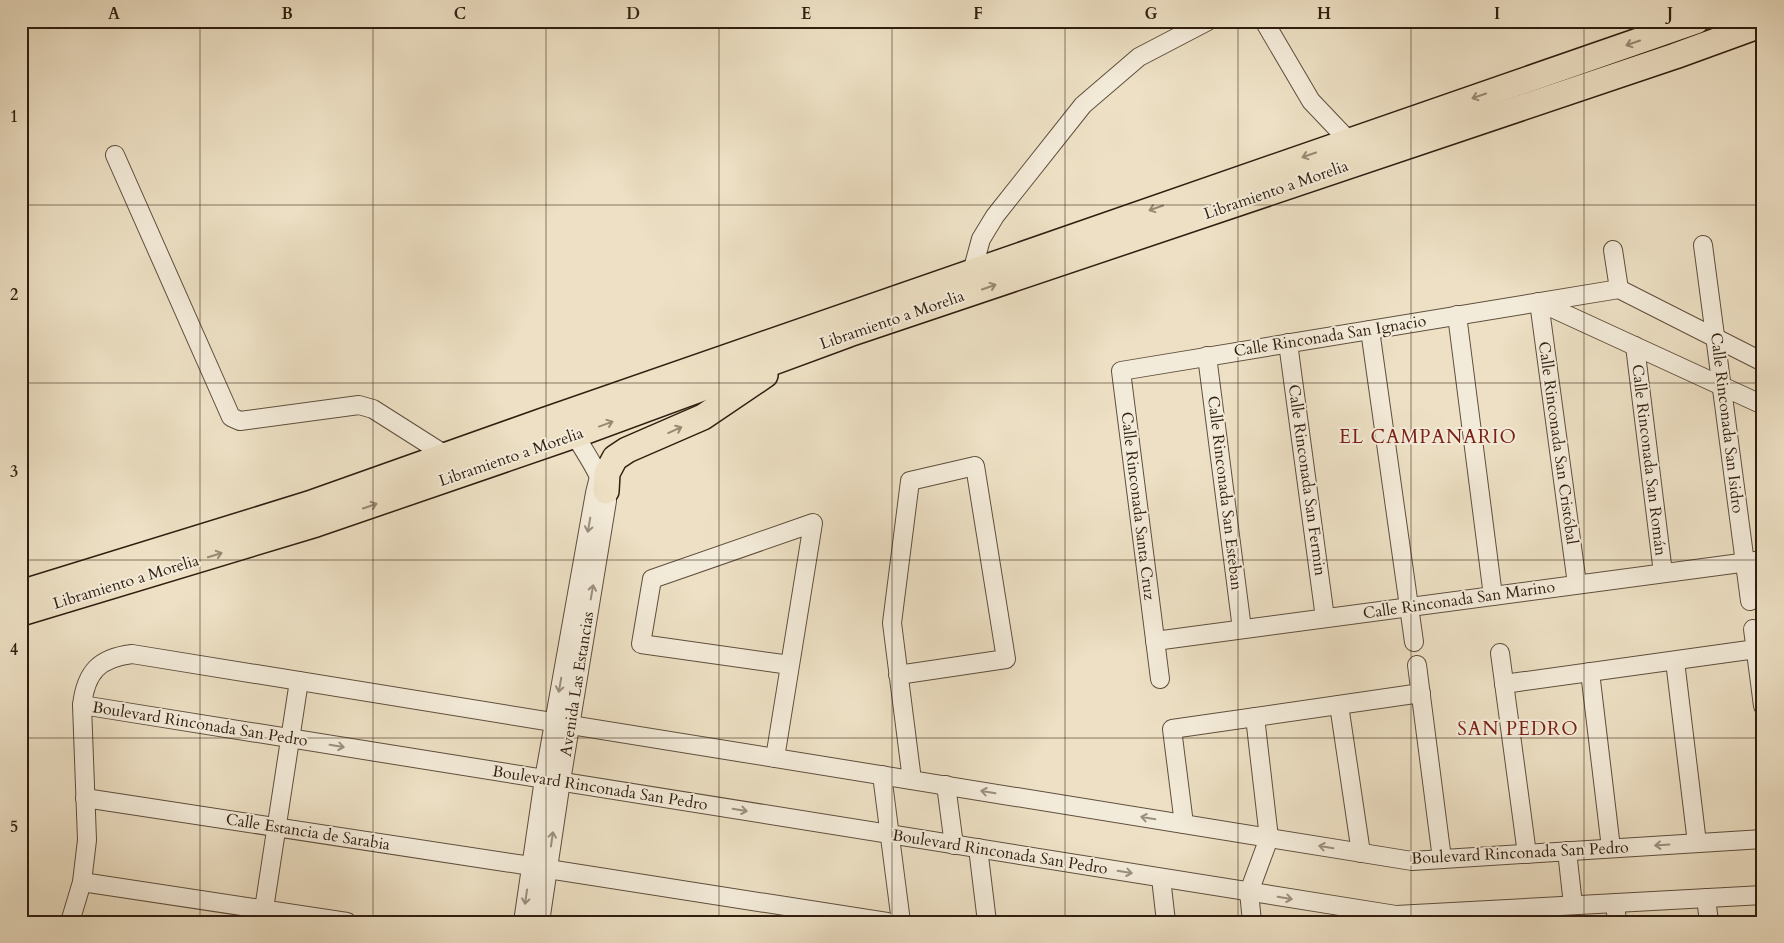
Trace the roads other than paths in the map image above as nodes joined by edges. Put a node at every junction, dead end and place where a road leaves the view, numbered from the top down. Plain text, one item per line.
1 (1208, 21) edge
2 (1264, 21) edge
3 (1696, 21) edge
4 (1763, 24) edge
5 (1350, 141) junction
6 (115, 155) dead end
7 (1704, 245) dead end
8 (1613, 250) dead end
9 (972, 272) junction
10 (1619, 289) junction
11 (1539, 302) junction
12 (1457, 316) junction
13 (1370, 330) junction
14 (1716, 338) junction
15 (1288, 343) junction
16 (1634, 346) junction
17 (797, 354) junction
18 (1207, 356) junction
19 (1763, 362) edge
20 (1121, 371) joint
21 (1722, 387) junction
22 (1763, 405) edge
23 (575, 435) junction
24 (447, 456) junction
25 (602, 484) junction
26 (1763, 560) edge
27 (1745, 562) junction
28 (1663, 573) junction
29 (1577, 584) junction
30 (38, 594) edge
31 (1493, 596) junction
32 (1750, 602) dead end
33 (1409, 607) junction
34 (21, 613) edge
35 (1325, 618) junction
36 (1242, 629) junction
37 (1753, 629) dead end
38 (1155, 641) junction
39 (1414, 642) dead end
40 (1756, 649) junction
41 (1500, 653) dead end
42 (1674, 661) junction
43 (790, 665) junction
44 (1417, 665) dead end
45 (1590, 672) junction
46 (898, 674) junction
47 (1160, 678) dead end
48 (299, 681) junction
49 (1504, 684) junction
50 (1421, 693) junction
51 (82, 704) junction
52 (1339, 705) junction
53 (1763, 706) edge
54 (1255, 717) junction
55 (562, 723) junction
56 (290, 738) junction
57 (775, 758) junction
58 (882, 775) junction
59 (552, 780) junction
60 (912, 780) junction
61 (946, 786) junction
62 (85, 798) junction
63 (1184, 824) junction
64 (277, 827) junction
65 (890, 834) junction
66 (1270, 838) junction
67 (1763, 839) edge
68 (1697, 843) junction
69 (954, 844) junction
70 (978, 848) junction
71 (1611, 848) junction
72 (1567, 851) junction
73 (1361, 852) junction
74 (1527, 854) junction
75 (1442, 859) junction
76 (539, 867) junction
77 (1161, 878) junction
78 (82, 882) junction
79 (1249, 892) junction
80 (1763, 895) edge
81 (1706, 898) junction
82 (1615, 903) junction
83 (1572, 906) junction
84 (1333, 913) edge
85 (1530, 915) edge
86 (263, 916) edge
87 (70, 922) edge
88 (347, 922) edge
89 (523, 922) edge
90 (540, 922) edge
91 (887, 922) edge
92 (901, 922) edge
93 (987, 922) edge
94 (1166, 922) edge
95 (1252, 922) edge
96 (1617, 922) edge
97 (1709, 922) edge

1 - 9 street
2 - 5 street
3 -> 5 highway, Libramiento a Morelia
17 -> 4 highway, Libramiento a Morelia
5 -> 9 highway, Libramiento a Morelia
6 - 24 street
7 - 14 street, Calle Rinconada San Isidro
8 - 10 street
9 - 24 highway, Libramiento a Morelia
10 - 11 street, Calle Rinconada San Ignacio
10 - 14 street
11 - 12 street, Calle Rinconada San Ignacio
11 - 16 street
11 - 29 street, Calle Rinconada San Cristóbal
12 - 13 street, Calle Rinconada San Ignacio
12 - 31 street
13 - 15 street, Calle Rinconada San Ignacio
13 - 33 street
14 - 19 street
14 - 21 street, Calle Rinconada San Isidro
15 - 18 street, Calle Rinconada San Ignacio
15 - 35 street, Calle Rinconada San Fermin
16 - 21 street
16 - 28 street, Calle Rinconada San Román
23 -> 17 highway, Libramiento a Morelia
25 -> 17 highway
18 - 20 street, Calle Rinconada San Ignacio
18 - 36 street, Calle Rinconada San Esteban
20 - 38 street, Calle Rinconada Santa Cruz
21 - 22 street
21 - 27 street, Calle Rinconada San Isidro
23 - 25 street
30 -> 23 highway, Libramiento a Morelia
24 - 30 highway, Libramiento a Morelia
25 - 55 street, Avenida Las Estancias
26 - 27 street, Calle Rinconada San Marino
27 - 28 street, Calle Rinconada San Marino
27 - 32 street, Calle Rinconada San Isidro
28 - 29 street, Calle Rinconada San Marino
29 - 31 street, Calle Rinconada San Marino
30 - 34 highway, Libramiento a Morelia
31 - 33 street, Calle Rinconada San Marino
33 - 35 street, Calle Rinconada San Marino
33 - 39 street
35 - 36 street, Calle Rinconada San Marino
36 - 38 street, Calle Rinconada San Marino
37 - 40 street
38 - 47 street, Calle Rinconada Santa Cruz
40 - 42 street
40 - 53 street
41 - 49 street
42 - 45 street
42 - 68 street
43 - 43 street
43 - 57 street
44 - 50 street
45 - 49 street
45 - 71 street
46 - 46 street
46 - 60 street
48 - 51 street, Boulevard Rinconada San Pedro
48 - 55 street, Boulevard Rinconada San Pedro
48 - 56 street
49 - 74 street
50 - 52 street
50 - 75 street
51 - 56 street, Boulevard Rinconada San Pedro
51 - 62 street
52 - 54 street
52 - 73 street
54 - 63 street
54 - 66 street
55 - 57 street, Boulevard Rinconada San Pedro
55 - 59 street, Avenida Las Estancias
56 -> 59 street, Boulevard Rinconada San Pedro
56 - 64 street
57 - 58 street, Boulevard Rinconada San Pedro
58 - 60 street, Boulevard Rinconada San Pedro
58 - 65 street
59 -> 65 street, Boulevard Rinconada San Pedro
59 - 76 street, Avenida Las Estancias
60 - 61 street, Boulevard Rinconada San Pedro
63 -> 61 street, Boulevard Rinconada San Pedro
61 - 69 street
62 - 64 street, Calle Estancia de Sarabia
62 - 78 street
63 - 66 street, Boulevard Rinconada San Pedro
64 - 76 street, Calle Estancia de Sarabia
64 - 86 street
65 - 69 street, Boulevard Rinconada San Pedro
65 - 92 street
73 -> 66 street, Boulevard Rinconada San Pedro
66 - 79 street
67 - 68 street, Boulevard Rinconada San Pedro
68 -> 71 street, Boulevard Rinconada San Pedro
69 - 70 street, Boulevard Rinconada San Pedro
70 -> 77 street, Boulevard Rinconada San Pedro
70 - 93 street
71 - 72 street, Boulevard Rinconada San Pedro
72 - 74 street, Boulevard Rinconada San Pedro
72 - 83 street
73 - 75 street, Boulevard Rinconada San Pedro
74 - 75 street, Boulevard Rinconada San Pedro
76 -> 89 street, Avenida Las Estancias
76 - 90 street, Avenida Las Estancias
76 - 91 street, Calle Estancia de Sarabia
77 - 79 street, Boulevard Rinconada San Pedro
77 - 94 street
78 - 86 street
78 - 87 street
79 -> 84 street, Boulevard Rinconada San Pedro
79 - 95 street
80 - 81 street, Boulevard Rinconada San Pedro
81 - 82 street, Boulevard Rinconada San Pedro
81 - 97 street
82 - 83 street, Boulevard Rinconada San Pedro
82 - 96 street
83 - 85 street, Boulevard Rinconada San Pedro
84 - 85 street, Boulevard Rinconada San Pedro
86 - 88 street

